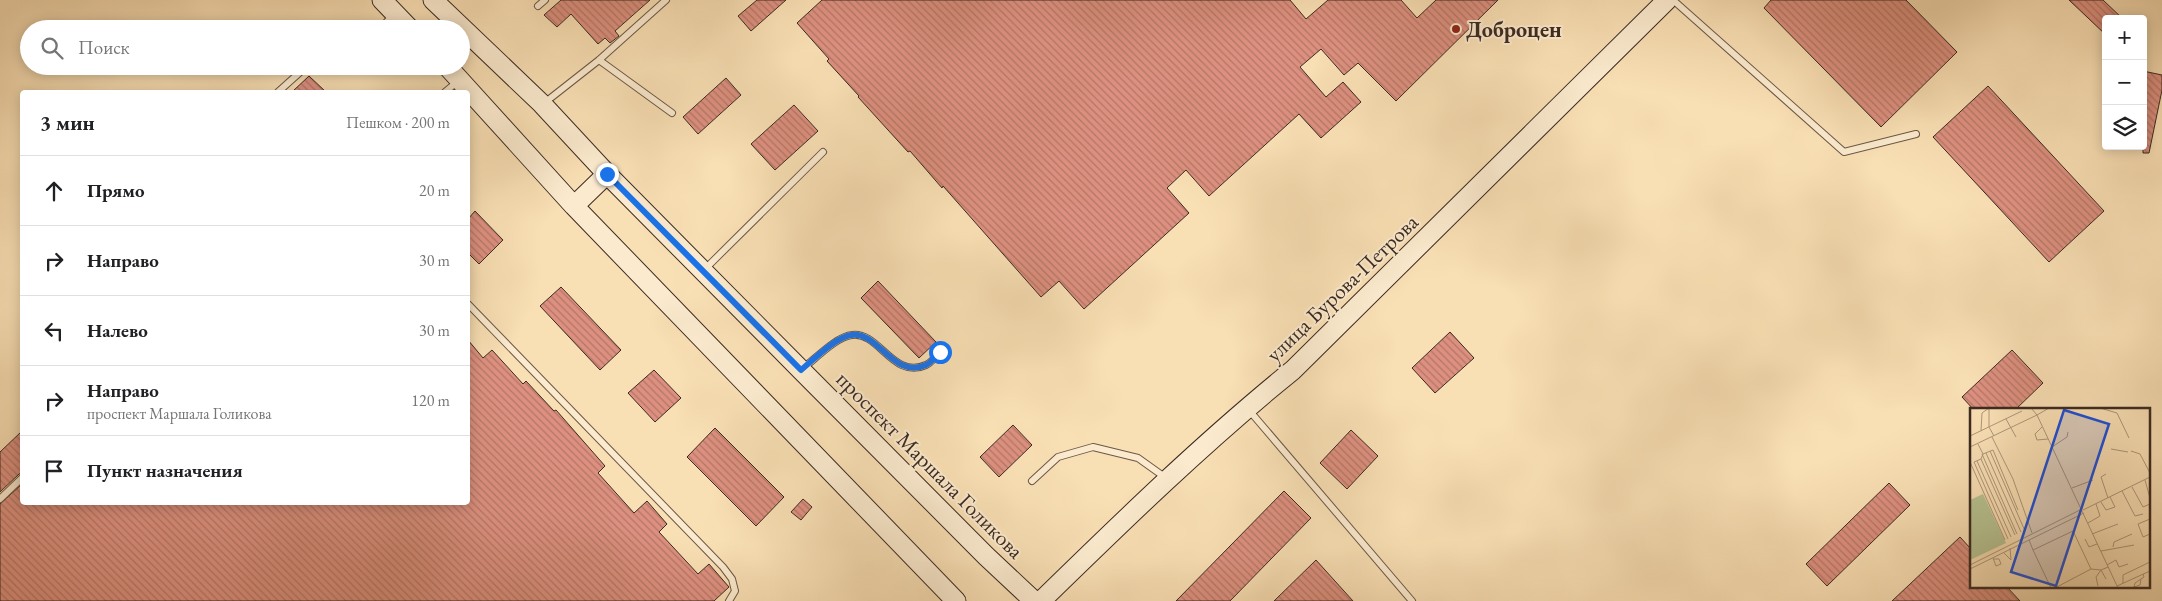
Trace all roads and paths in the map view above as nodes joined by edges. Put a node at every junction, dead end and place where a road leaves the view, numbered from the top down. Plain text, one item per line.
1 (382, 0) edge
2 (433, 0) edge
3 (545, 0) edge
4 (666, 0) edge
5 (1667, 0) edge
6 (1673, 0) edge
7 (538, 6) dead end
8 (395, 14) junction
9 (389, 20) edge
10 (401, 20) edge
11 (454, 20) edge
12 (470, 35) edge
13 (599, 60) junction
14 (297, 75) edge
15 (453, 75) edge
16 (456, 75) edge
17 (280, 90) edge
18 (446, 90) edge
19 (469, 90) edge
20 (470, 91) edge
21 (542, 104) junction
22 (672, 113) dead end
23 (1916, 134) dead end
24 (823, 152) dead end
25 (607, 174) junction
26 (574, 206) junction
27 (703, 271) junction
28 (470, 306) edge
29 (940, 352) dead end
30 (801, 370) junction
31 (1247, 408) junction
32 (1167, 479) junction
33 (20, 480) edge
34 (1032, 481) dead end
35 (0, 499) edge
36 (728, 601) edge
37 (956, 601) edge
38 (1034, 601) edge
39 (1041, 601) edge
40 (1412, 601) edge

1 - 8 main road
2 - 11 main road, проспект Маршала Голикова
3 - 7 lane
4 - 13 lane
5 - 31 main road, улица Бурова-Петрова
6 - 23 lane
8 - 9 lane
8 - 10 main road
12 - 21 main road, проспект Маршала Голикова
13 - 21 lane
13 - 22 lane
14 - 17 lane
15 - 18 lane
16 - 19 main road
20 - 26 main road
21 - 25 main road, проспект Маршала Голикова
24 - 27 lane
25 - 26 main road
25 - 27 main road, проспект Маршала Голикова
26 - 37 main road
27 - 30 main road, проспект Маршала Голикова
28 - 36 lane
29 - 30 lane
30 - 38 main road, проспект Маршала Голикова
31 - 32 main road, улица Бурова-Петрова
31 - 40 lane
32 - 34 lane
32 - 39 main road, улица Бурова-Петрова
33 - 35 lane

